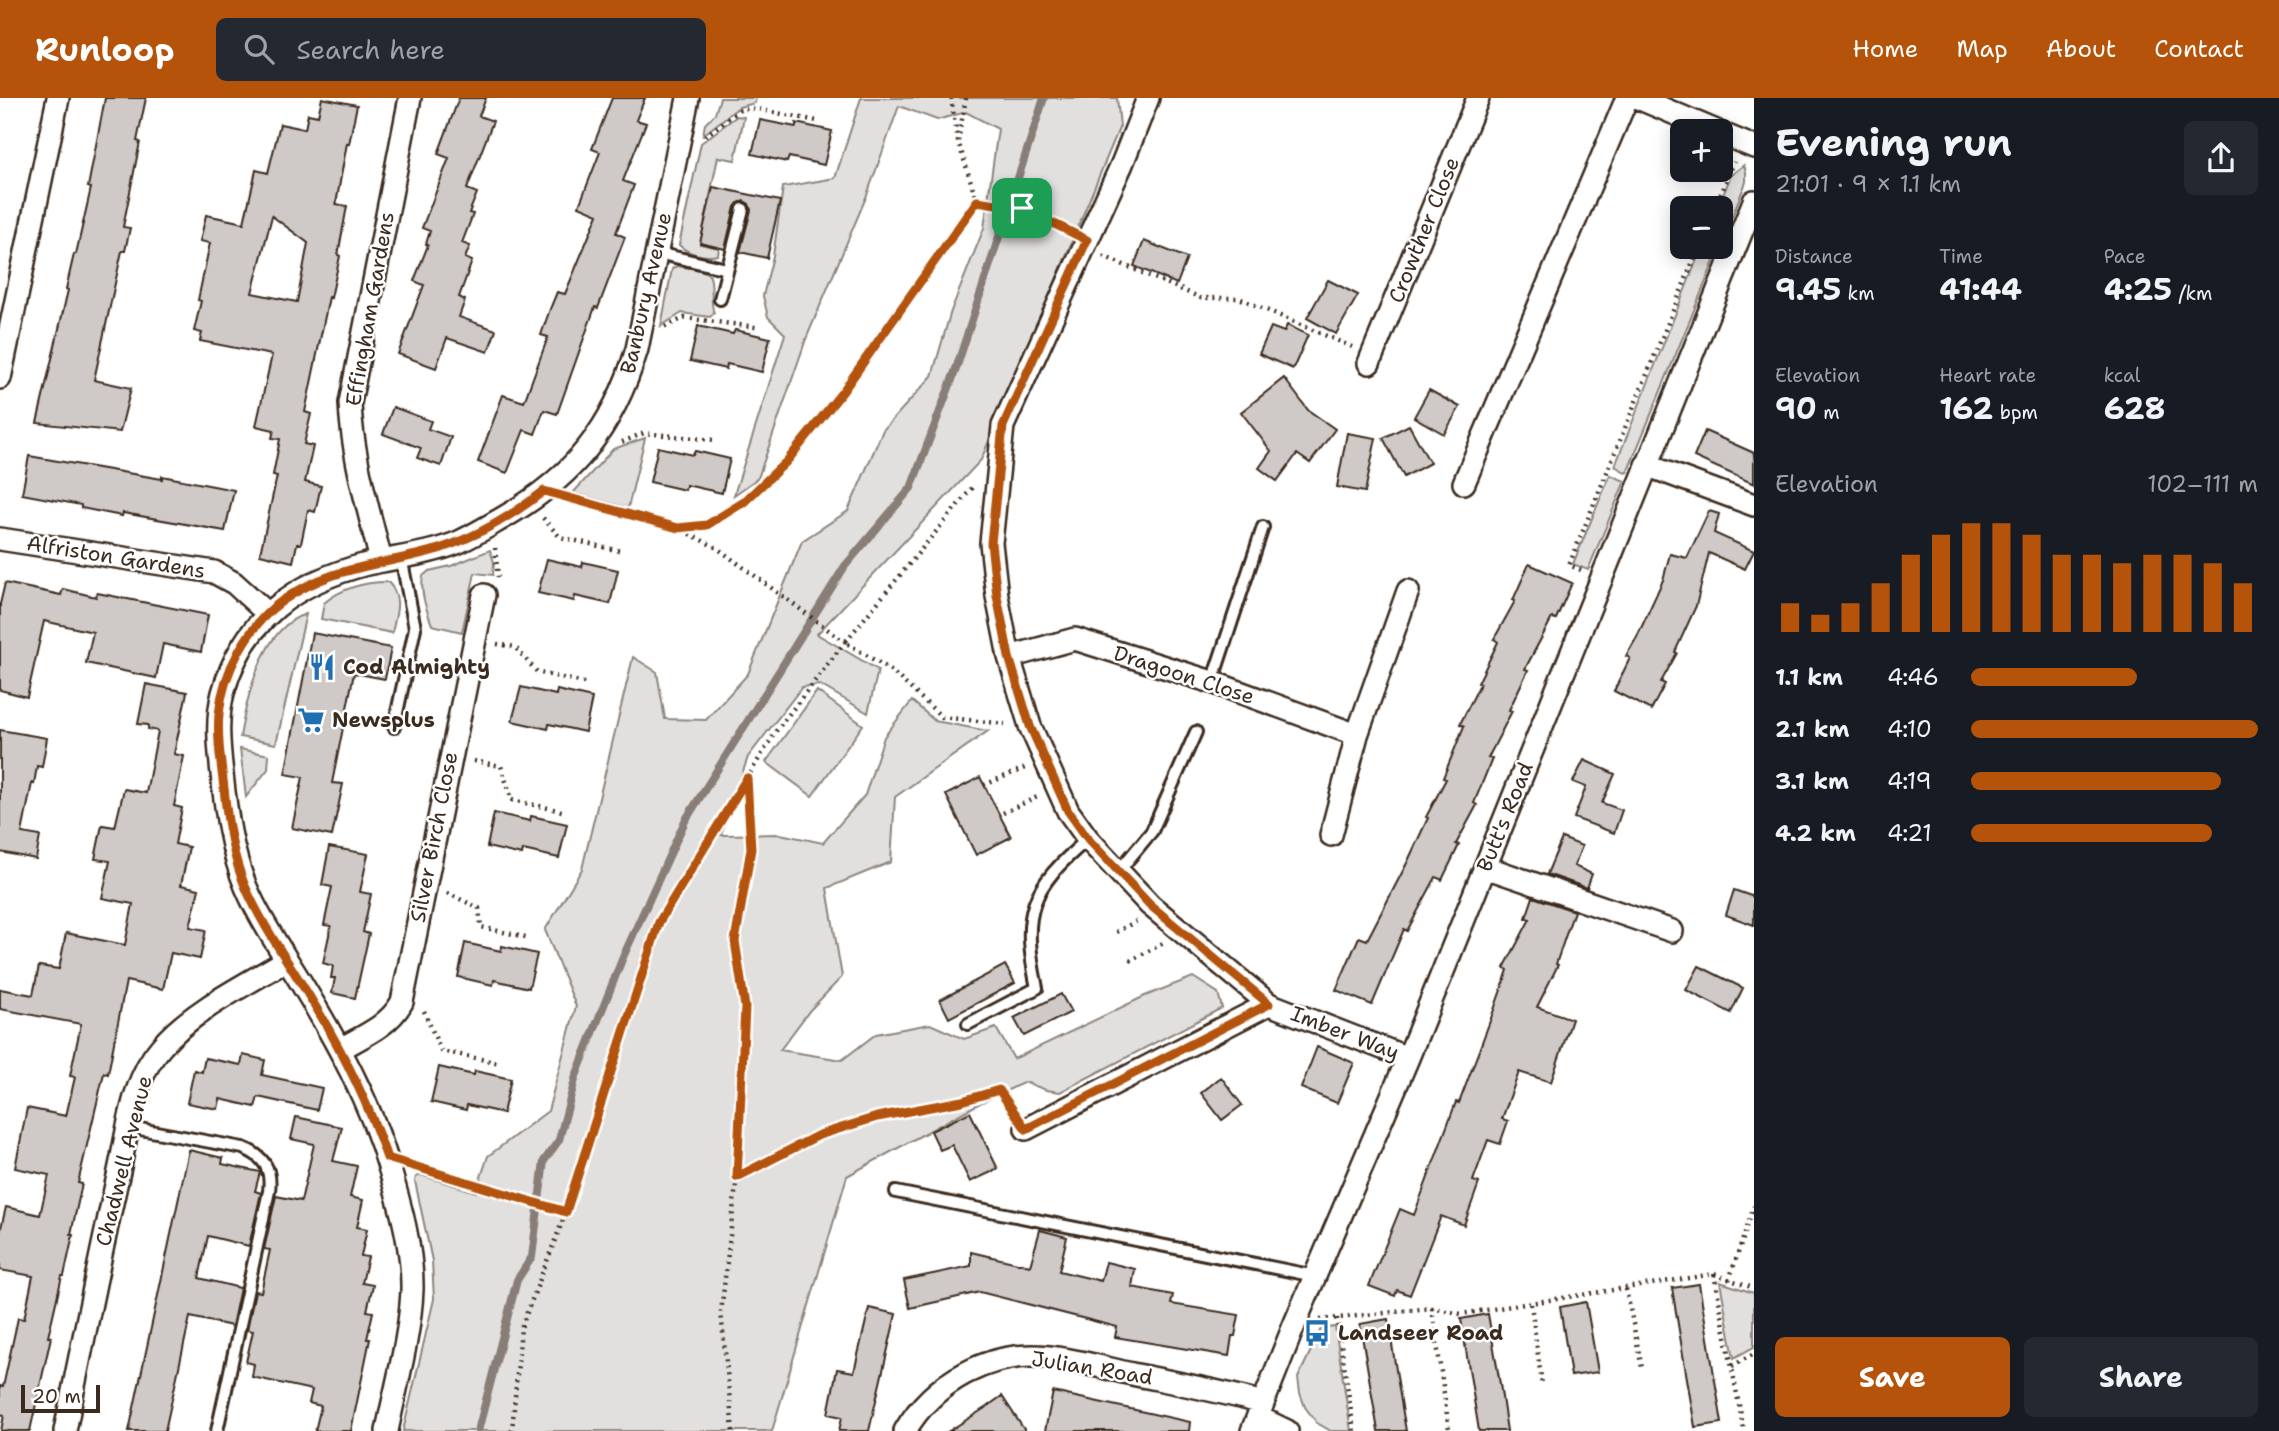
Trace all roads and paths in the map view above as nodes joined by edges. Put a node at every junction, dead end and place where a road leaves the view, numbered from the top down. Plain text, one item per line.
1 (58, 98) edge
2 (410, 98) edge
3 (688, 98) edge
4 (951, 98) edge
5 (966, 98) edge
6 (1148, 98) edge
7 (1478, 98) edge
8 (1627, 98) edge
9 (1638, 98) edge
10 (1687, 119) edge
11 (817, 121) dead end
12 (681, 134) junction
13 (958, 141) junction
14 (1748, 145) edge
15 (1721, 196) edge
16 (977, 201) junction
17 (1754, 201) edge
18 (743, 209) dead end
19 (1085, 244) junction
20 (657, 253) junction
21 (1694, 259) edge
22 (727, 269) junction
23 (719, 299) dead end
24 (642, 326) junction
25 (756, 327) dead end
26 (1371, 359) joint
27 (0, 378) edge
28 (599, 434) junction
29 (714, 440) dead end
30 (1646, 465) junction
31 (1464, 483) dead end
32 (974, 485) dead end
33 (536, 497) junction
34 (1754, 505) edge
35 (1263, 527) dead end
36 (678, 528) junction
37 (484, 529) junction
38 (0, 539) edge
39 (620, 551) dead end
40 (391, 559) junction
41 (1569, 565) dead end
42 (1408, 591) dead end
43 (484, 595) joint
44 (267, 613) junction
45 (475, 639) junction
46 (845, 642) junction
47 (1009, 657) junction
48 (1212, 682) junction
49 (588, 684) dead end
50 (1030, 726) junction
51 (394, 727) dead end
52 (1196, 732) dead end
53 (1357, 734) junction
54 (451, 757) junction
55 (1045, 760) junction
56 (747, 778) junction
57 (984, 785) dead end
58 (1057, 787) junction
59 (566, 812) dead end
60 (1003, 813) dead end
61 (1331, 835) dead end
62 (1088, 839) junction
63 (1485, 867) junction
64 (1118, 872) junction
65 (425, 884) junction
66 (1672, 931) dead end
67 (1184, 933) junction
68 (530, 938) dead end
69 (287, 960) junction
70 (1130, 961) dead end
71 (403, 995) junction
72 (1269, 1004) junction
73 (968, 1024) dead end
74 (340, 1049) junction
75 (1408, 1058) junction
76 (500, 1062) dead end
77 (129, 1127) junction
78 (1026, 1129) joint
79 (387, 1158) junction
80 (737, 1177) junction
81 (896, 1192) dead end
82 (1754, 1206) edge
83 (566, 1212) junction
84 (1714, 1275) junction
85 (1315, 1276) junction
86 (1729, 1280) junction
87 (1754, 1288) edge
88 (1626, 1289) junction
89 (1531, 1304) junction
90 (1432, 1308) junction
91 (1336, 1318) junction
92 (1295, 1323) junction
93 (1754, 1354) edge
94 (1732, 1366) junction
95 (1642, 1368) dead end
96 (1542, 1385) dead end
97 (1258, 1417) edge
98 (1449, 1429) dead end
99 (65, 1431) edge
100 (217, 1431) edge
101 (387, 1431) edge
102 (512, 1431) edge
103 (733, 1431) edge
104 (905, 1431) edge
105 (1287, 1431) edge
106 (1354, 1431) edge
107 (1744, 1431) edge

1 - 27 street
2 - 40 street, Effingham Gardens
3 - 12 street, Banbury Avenue
4 - 13 path
5 - 13 path
6 - 19 street, Imber Way
7 - 26 street, Crowther Close
8 - 31 street
9 - 10 street
11 - 12 path
12 - 20 street, Banbury Avenue
13 - 16 path
14 - 15 path
16 - 19 path
16 - 36 path
17 - 30 street, Butt's Road
18 - 22 lane
19 - 26 path
19 - 47 street, Imber Way
20 - 22 lane
20 - 24 street, Banbury Avenue
21 - 41 path
22 - 23 lane
24 - 25 path
24 - 28 street, Banbury Avenue
28 - 29 path
28 - 33 street, Banbury Avenue
30 - 34 street
30 - 63 street, Butt's Road
32 - 46 path
33 - 36 path
33 - 37 street, Banbury Avenue
33 - 39 path
35 - 48 lane
36 - 46 path
37 - 40 street, Banbury Avenue
37 - 43 path
38 - 44 street, Alfriston Gardens
40 - 44 street, Banbury Avenue
40 - 51 lane
42 - 53 street
43 - 45 street, Silver Birch Close
44 - 69 street
45 - 49 path
45 - 54 street, Silver Birch Close
46 - 50 path
46 - 56 path
47 - 48 street, Dragoon Close
47 - 50 street, Imber Way
48 - 53 street, Dragoon Close
50 - 55 street, Imber Way
52 - 64 lane
53 - 61 street
54 - 59 path
54 - 65 street, Silver Birch Close
55 - 57 path
55 - 58 street, Imber Way
56 - 80 path
56 - 83 path
58 - 60 path
58 - 62 street, Imber Way
62 - 64 street, Imber Way
62 - 73 lane
63 - 66 street
63 - 75 street, Butt's Road
64 - 67 street, Imber Way
65 - 68 path
65 - 71 street, Silver Birch Close
67 - 70 path
67 - 72 street, Imber Way
69 - 74 street
69 - 77 street, Chadwell Avenue
71 - 74 street, Silver Birch Close
71 - 76 path
72 - 75 street, Imber Way
72 - 78 street
74 - 79 street
75 - 85 street, Butt's Road
77 - 99 street, Chadwell Avenue
77 - 100 lane
78 - 80 path
79 - 83 path
79 - 101 street
80 - 103 path
81 - 85 lane
82 - 86 path
83 - 102 path
84 - 86 path
84 - 88 path
84 - 94 path
85 - 92 street, Butt's Road
86 - 87 path
88 - 89 path
88 - 95 path
89 - 90 path
89 - 96 path
90 - 91 path
90 - 98 path
91 - 92 path
91 - 106 path
92 - 97 street, Butt's Road
93 - 94 path
94 - 107 path
97 - 104 street, Julian Road
97 - 105 street

